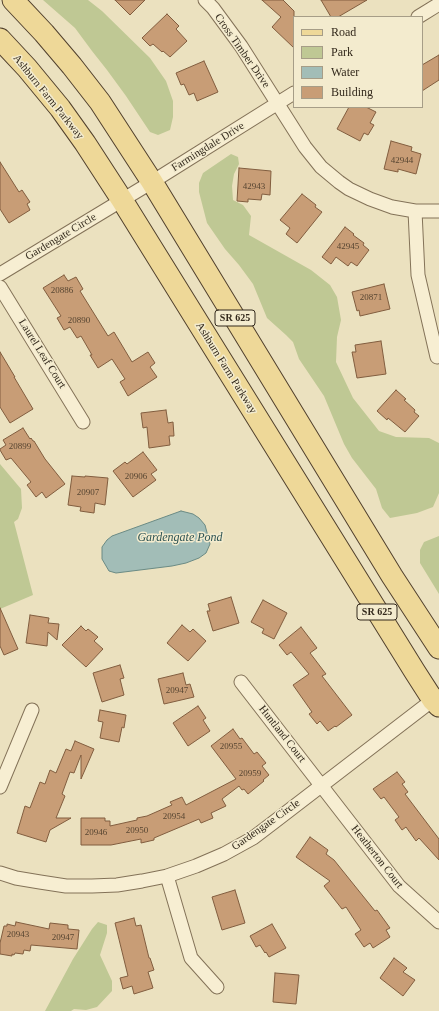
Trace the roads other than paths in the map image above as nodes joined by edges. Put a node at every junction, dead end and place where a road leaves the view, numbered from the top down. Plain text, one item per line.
1 (13, 0) edge
2 (205, 0) edge
3 (439, 4) edge
4 (420, 16) edge
5 (0, 39) edge
6 (293, 94) edge
7 (278, 103) junction
8 (152, 182) junction
9 (122, 200) junction
10 (415, 211) junction
11 (439, 211) edge
12 (0, 274) edge
13 (0, 287) edge
14 (438, 357) dead end
15 (83, 422) dead end
16 (439, 648) edge
17 (241, 682) dead end
18 (437, 700) edge
19 (32, 710) dead end
20 (0, 786) edge
21 (322, 786) junction
22 (0, 873) edge
23 (167, 876) junction
24 (439, 922) edge
25 (217, 987) dead end

1 - 8 main road, SR 625
2 - 7 street, Cross Timber Drive
3 - 4 street
5 - 9 main road, Ashburn Farm Parkway / SR 625
6 - 7 street, Farmingdale Drive
7 - 8 street, Farmingdale Drive
7 - 10 street, Cross Timber Drive
8 - 9 street, Farmingdale Drive
8 - 16 main road, SR 625
9 - 12 street, Gardengate Circle
9 - 18 main road, Ashburn Farm Parkway / SR 625
10 - 11 street, Cross Timber Drive
10 - 14 street
13 - 15 street, Laurel Leaf Court
17 - 21 street, Huntland Court
18 - 21 street, Gardengate Circle
19 - 20 street
21 - 23 street, Gardengate Circle
21 - 24 street, Heatherton Court
22 - 23 street, Gardengate Circle
23 - 25 street

